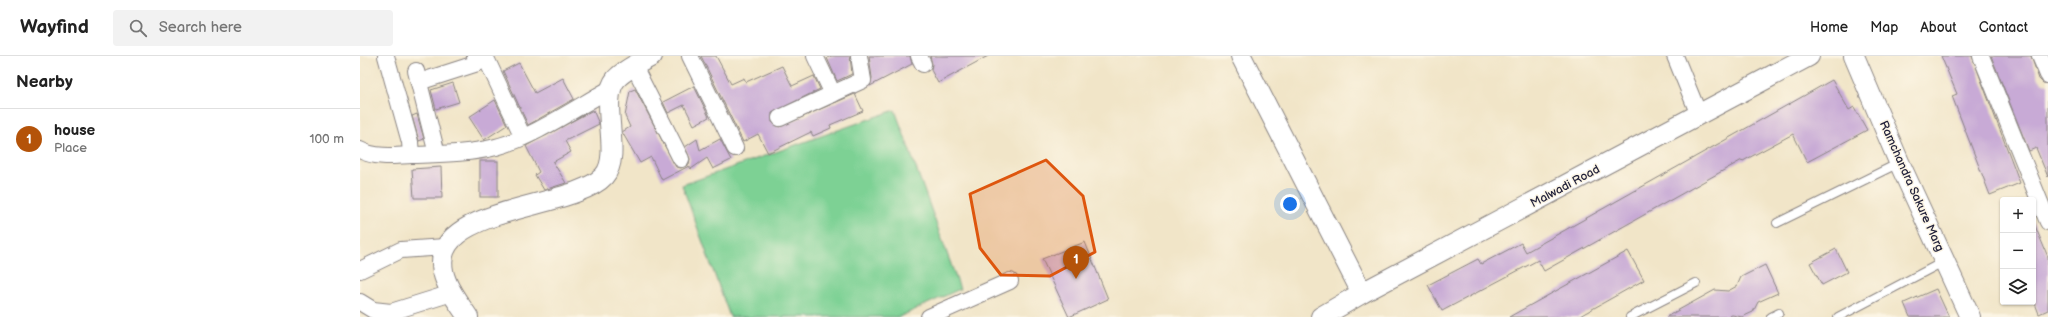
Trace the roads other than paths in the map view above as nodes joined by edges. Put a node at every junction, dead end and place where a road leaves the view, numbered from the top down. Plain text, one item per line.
1 (386, 56) edge
2 (475, 56) edge
3 (486, 56) edge
4 (652, 56) edge
5 (690, 56) edge
6 (815, 56) edge
7 (858, 56) edge
8 (1241, 56) edge
9 (1674, 56) edge
10 (1809, 56) edge
11 (1854, 56) edge
12 (1981, 56) edge
13 (2040, 56) edge
14 (631, 61) edge
15 (2048, 75) edge
16 (610, 89) junction
17 (833, 94) junction
18 (1699, 115) junction
19 (780, 118) dead end
20 (523, 137) junction
21 (735, 148) dead end
22 (360, 150) edge
23 (437, 154) junction
24 (411, 155) junction
25 (681, 159) dead end
26 (1899, 162) junction
27 (2048, 222) edge
28 (1777, 223) dead end
29 (445, 247) junction
30 (1945, 260) junction
31 (360, 270) edge
32 (1010, 281) dead end
33 (1696, 283) dead end
34 (452, 293) junction
35 (1362, 293) junction
36 (360, 302) edge
37 (1344, 312) edge
38 (1779, 313) dead end
39 (468, 317) edge
40 (929, 317) edge
41 (1321, 317) edge
42 (1630, 317) edge
43 (1771, 317) edge
44 (1838, 317) edge
45 (1970, 317) edge

1 - 24 street
2 - 23 street
3 - 20 street
4 - 14 street
5 - 21 street
6 - 17 street
7 - 17 street
8 - 35 street
9 - 18 street
10 - 18 street, Malwadi Road
11 - 26 street, Ramchandra Sakure Marg
12 - 27 street
13 - 15 street
14 - 16 street
14 - 25 street
16 - 20 street
16 - 29 street
17 - 19 street
18 - 35 street, Malwadi Road
20 - 23 street
22 - 24 street
23 - 24 street
26 - 28 lane
26 - 30 street, Ramchandra Sakure Marg
29 - 31 street
29 - 34 street
30 - 44 lane
30 - 45 street, Ramchandra Sakure Marg
32 - 40 street
33 - 42 lane
34 - 36 street
34 - 39 street
35 - 37 street, Malwadi Road
37 - 41 street, Malwadi Road
38 - 43 lane

